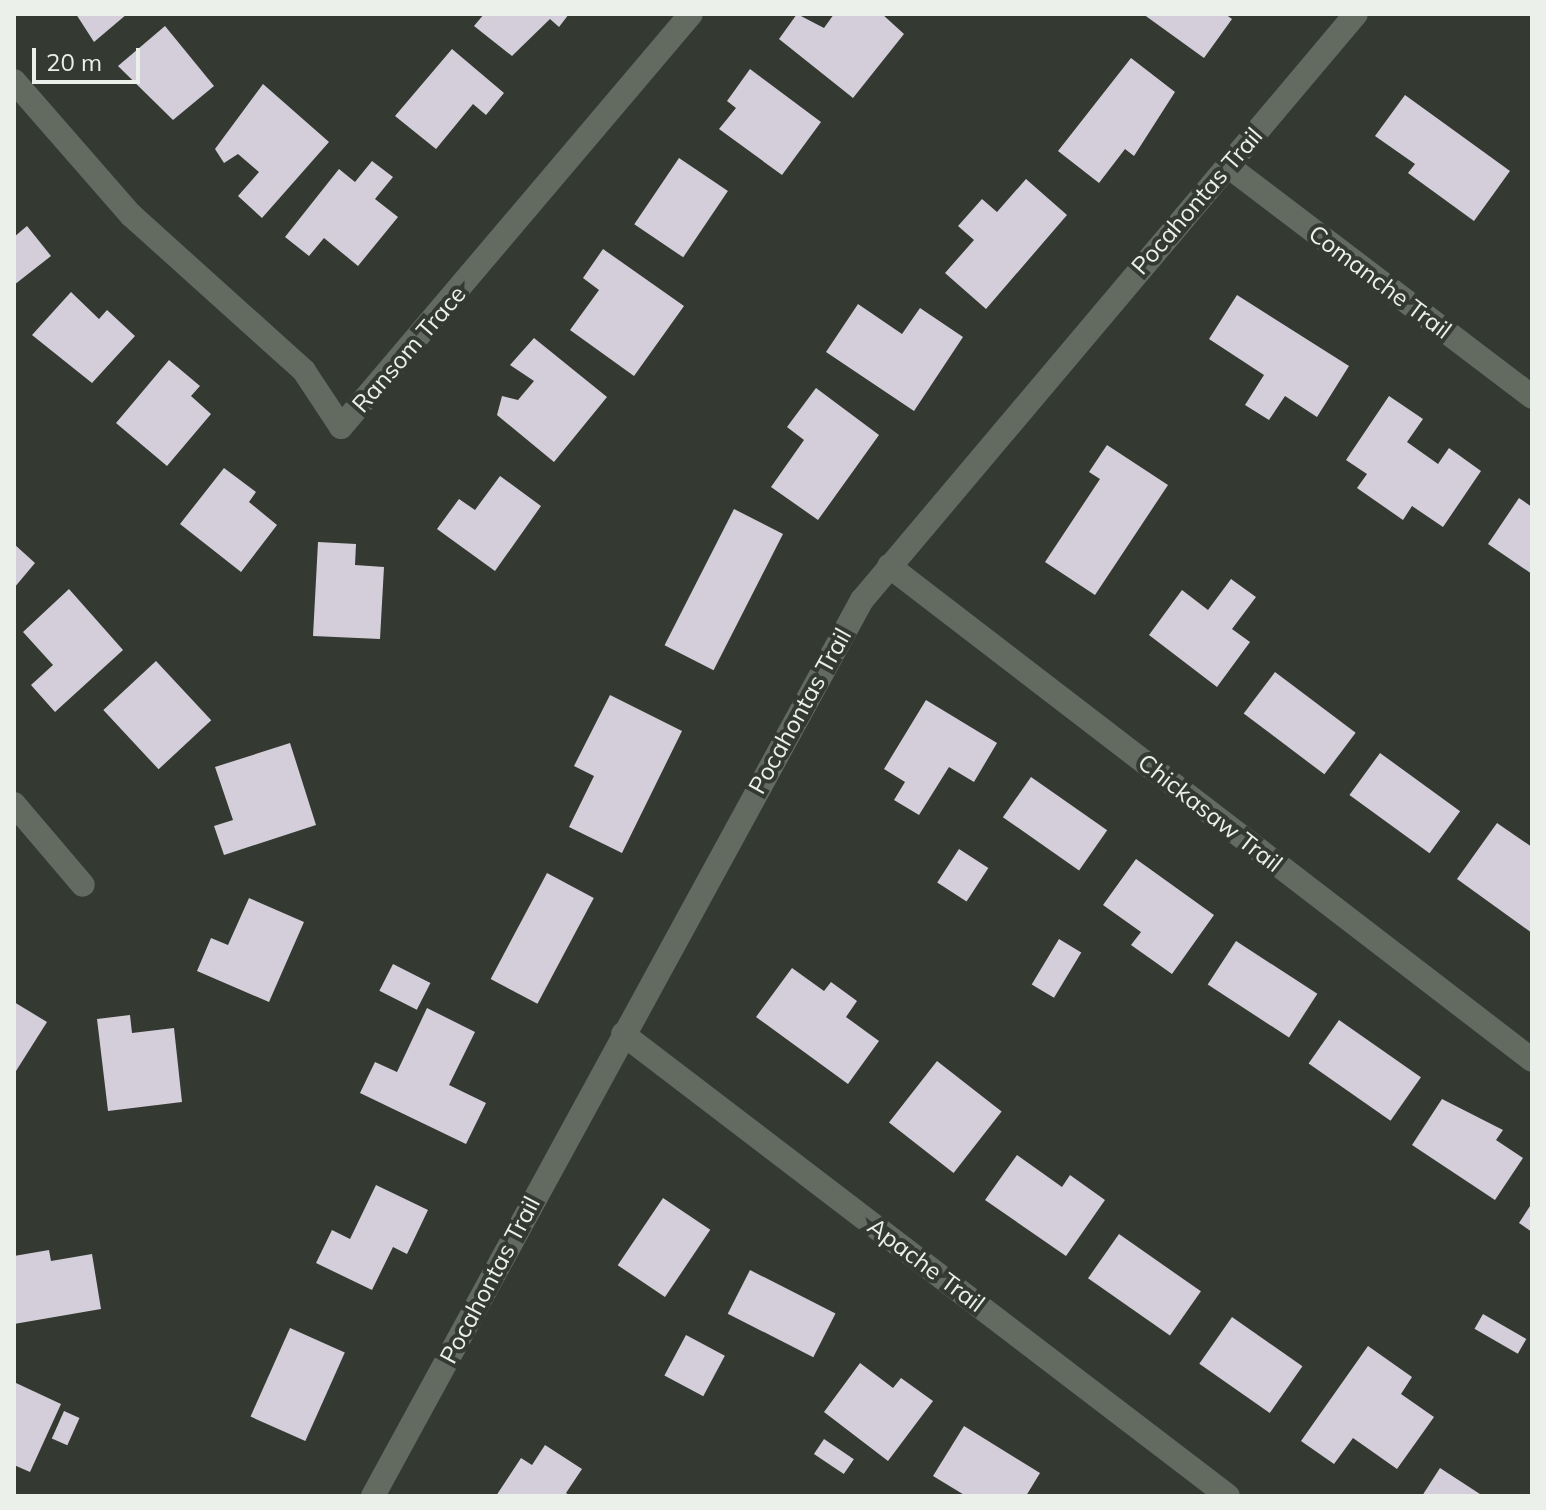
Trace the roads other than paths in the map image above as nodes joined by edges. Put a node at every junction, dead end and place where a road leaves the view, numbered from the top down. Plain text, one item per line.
1 (691, 14) edge
2 (1356, 14) edge
3 (14, 81) edge
4 (1228, 166) junction
5 (1532, 397) edge
6 (889, 566) junction
7 (14, 804) edge
8 (83, 885) dead end
9 (623, 1034) junction
10 (1532, 1060) edge
11 (373, 1496) edge
12 (1228, 1496) edge

1 - 3 street, Ransom Trace
2 - 4 street, Pocahontas Trail
4 - 5 street, Comanche Trail
4 - 6 street, Pocahontas Trail
6 - 9 street, Pocahontas Trail
6 - 10 street, Chickasaw Trail
7 - 8 street
9 - 11 street, Pocahontas Trail
9 - 12 street, Apache Trail

